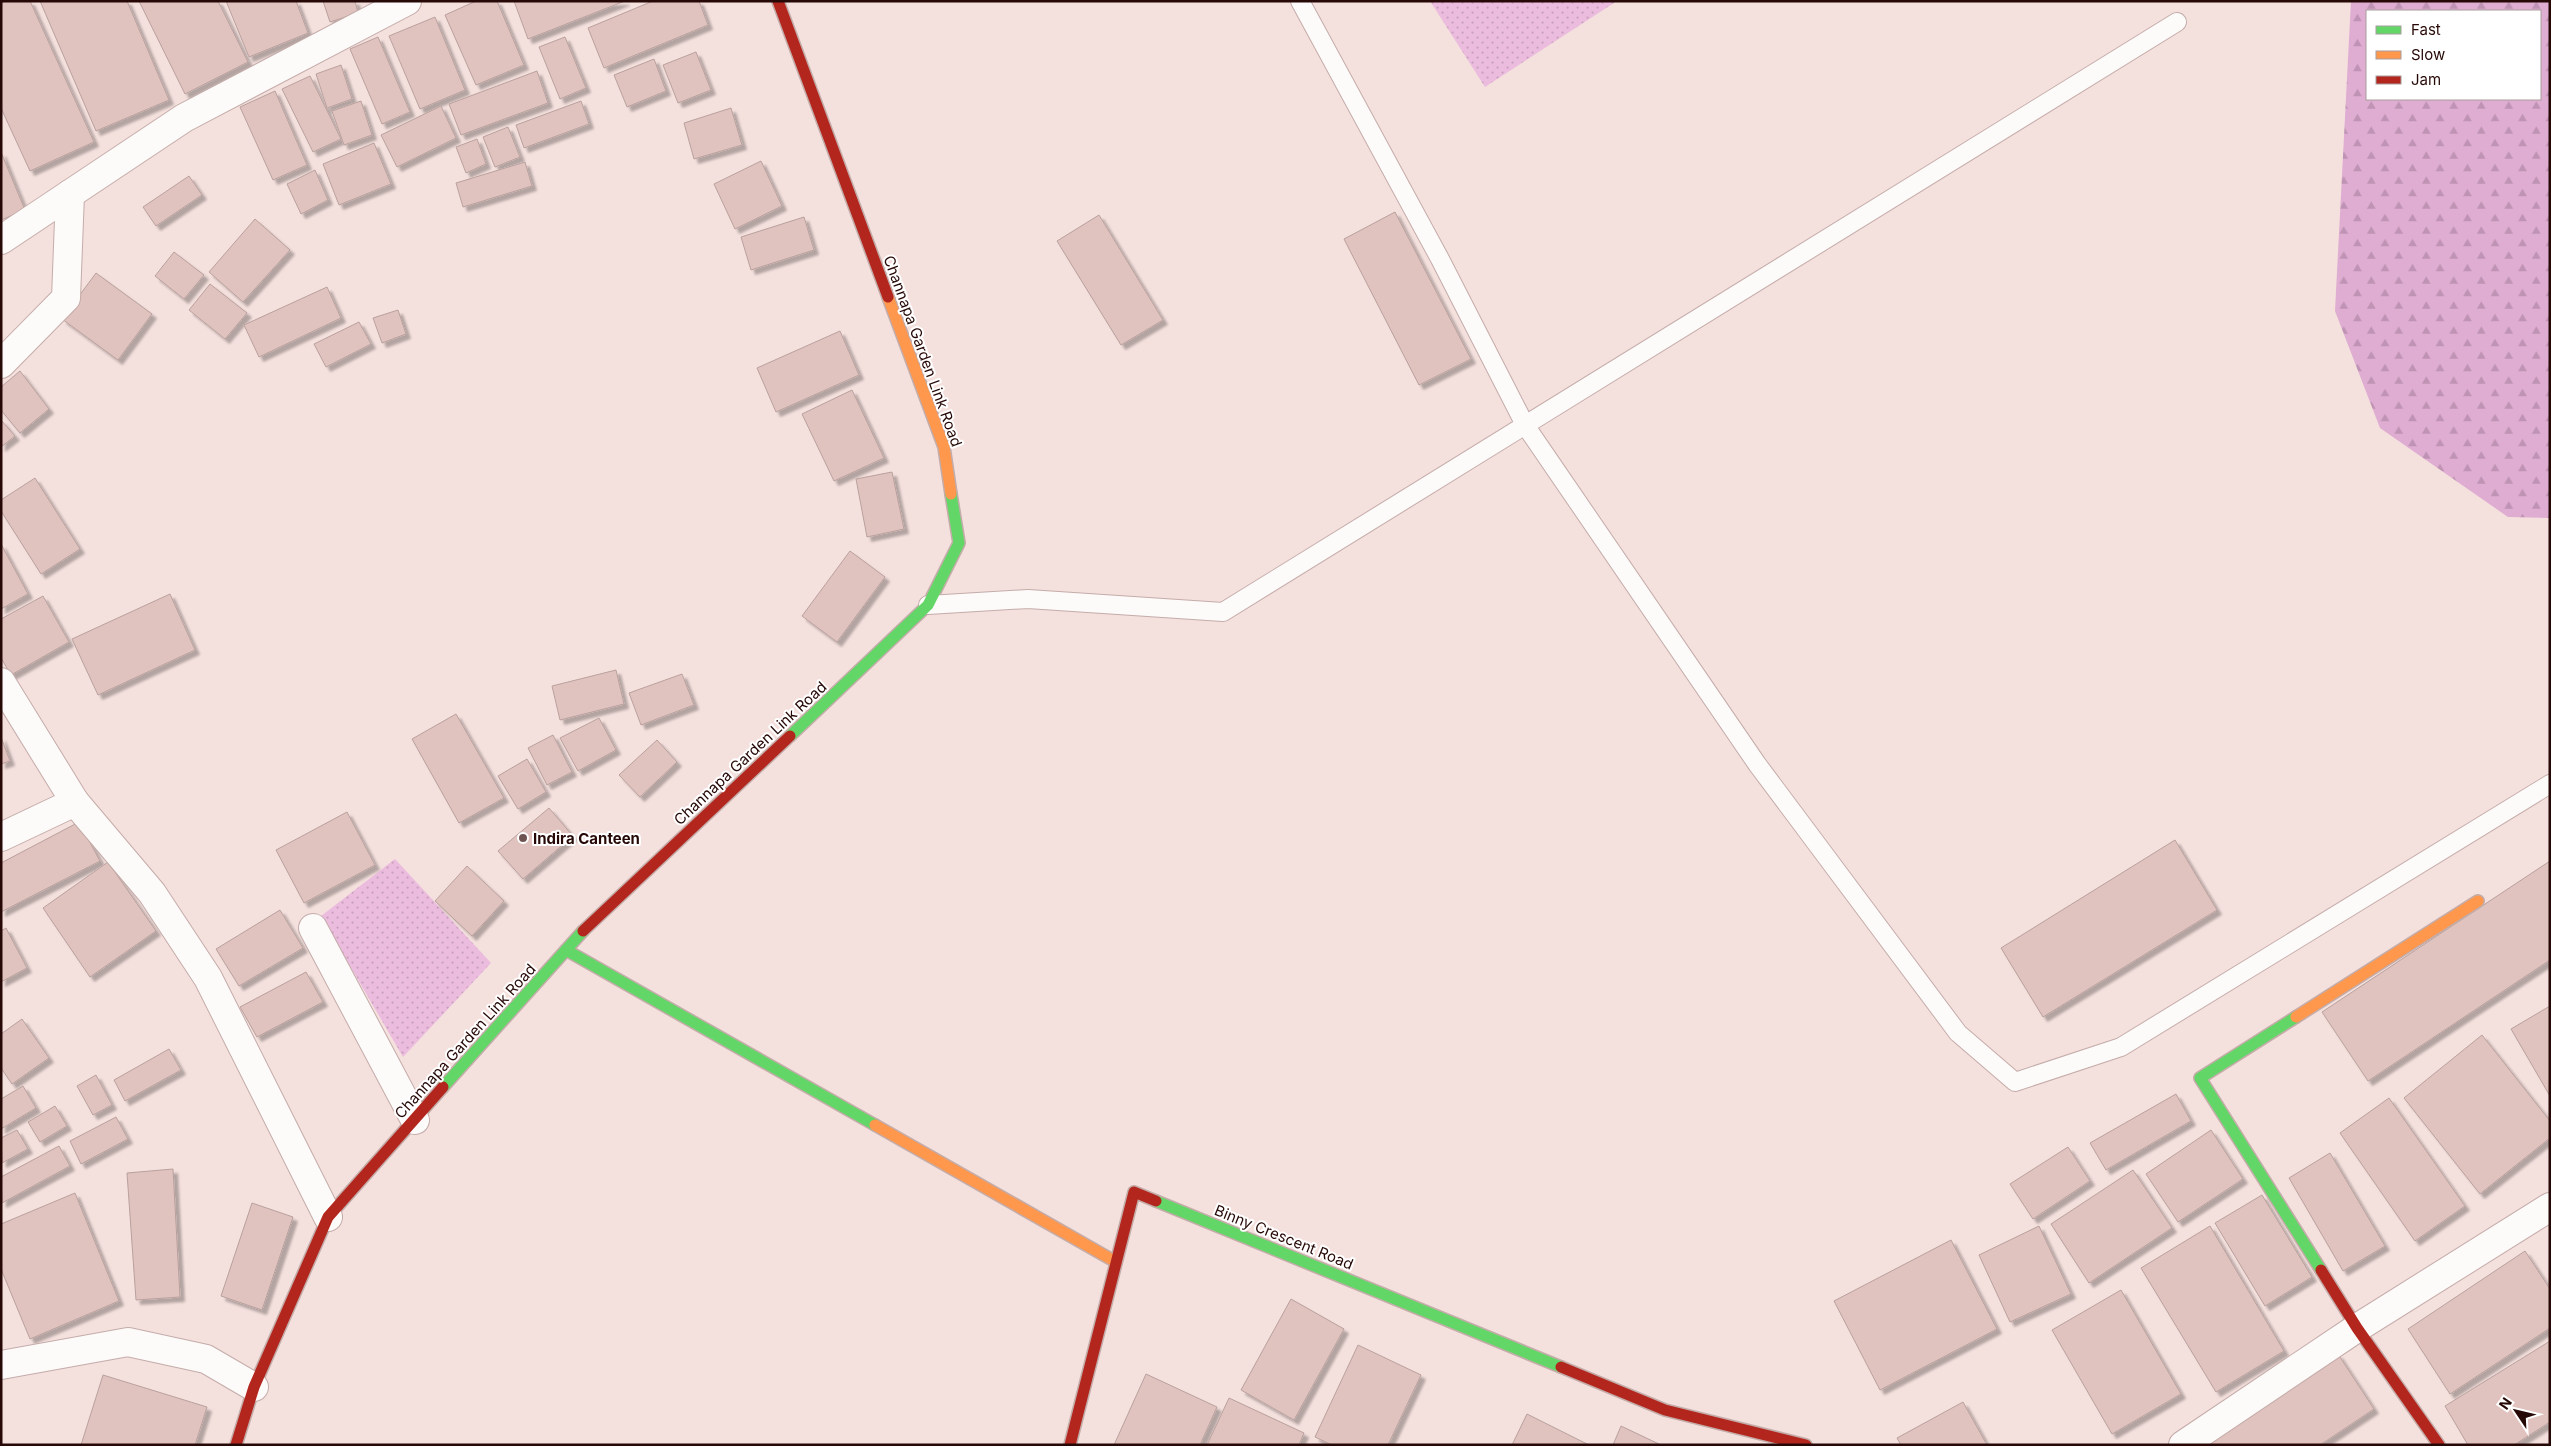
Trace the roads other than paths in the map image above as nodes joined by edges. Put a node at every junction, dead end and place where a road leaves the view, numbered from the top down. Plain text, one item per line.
1 (407, 1) edge
2 (778, 1) edge
3 (1300, 1) edge
4 (2177, 22) dead end
5 (70, 194) junction
6 (1, 240) edge
7 (1, 364) edge
8 (1525, 425) junction
9 (928, 605) junction
10 (1, 682) edge
11 (2550, 784) edge
12 (75, 802) junction
13 (1, 837) edge
14 (2478, 901) dead end
15 (313, 928) dead end
16 (566, 950) junction
17 (415, 1120) junction
18 (2550, 1207) edge
19 (328, 1217) junction
20 (1116, 1262) junction
21 (2357, 1328) junction
22 (1, 1365) edge
23 (254, 1387) junction
24 (236, 1445) edge
25 (1070, 1445) edge
26 (1806, 1445) edge
27 (2183, 1445) edge
28 (2439, 1445) edge

1 - 5 street
2 - 9 street, Channapa Garden Link Road
3 - 8 lane
4 - 8 lane
5 - 6 street
5 - 7 street
8 - 9 lane
8 - 11 lane
9 - 16 street, Channapa Garden Link Road
10 - 12 street
12 - 13 street
12 - 19 street
14 - 21 street
15 - 17 street
16 - 17 street, Channapa Garden Link Road
16 - 20 street
17 - 19 street, Channapa Garden Link Road
18 - 21 street
19 - 23 street, Channapa Garden Link Road
20 - 25 street, Binny Crescent Road
20 - 26 street, Binny Crescent Road
21 - 27 street
21 - 28 street
22 - 23 street
23 - 24 street, Channapa Garden Link Road

